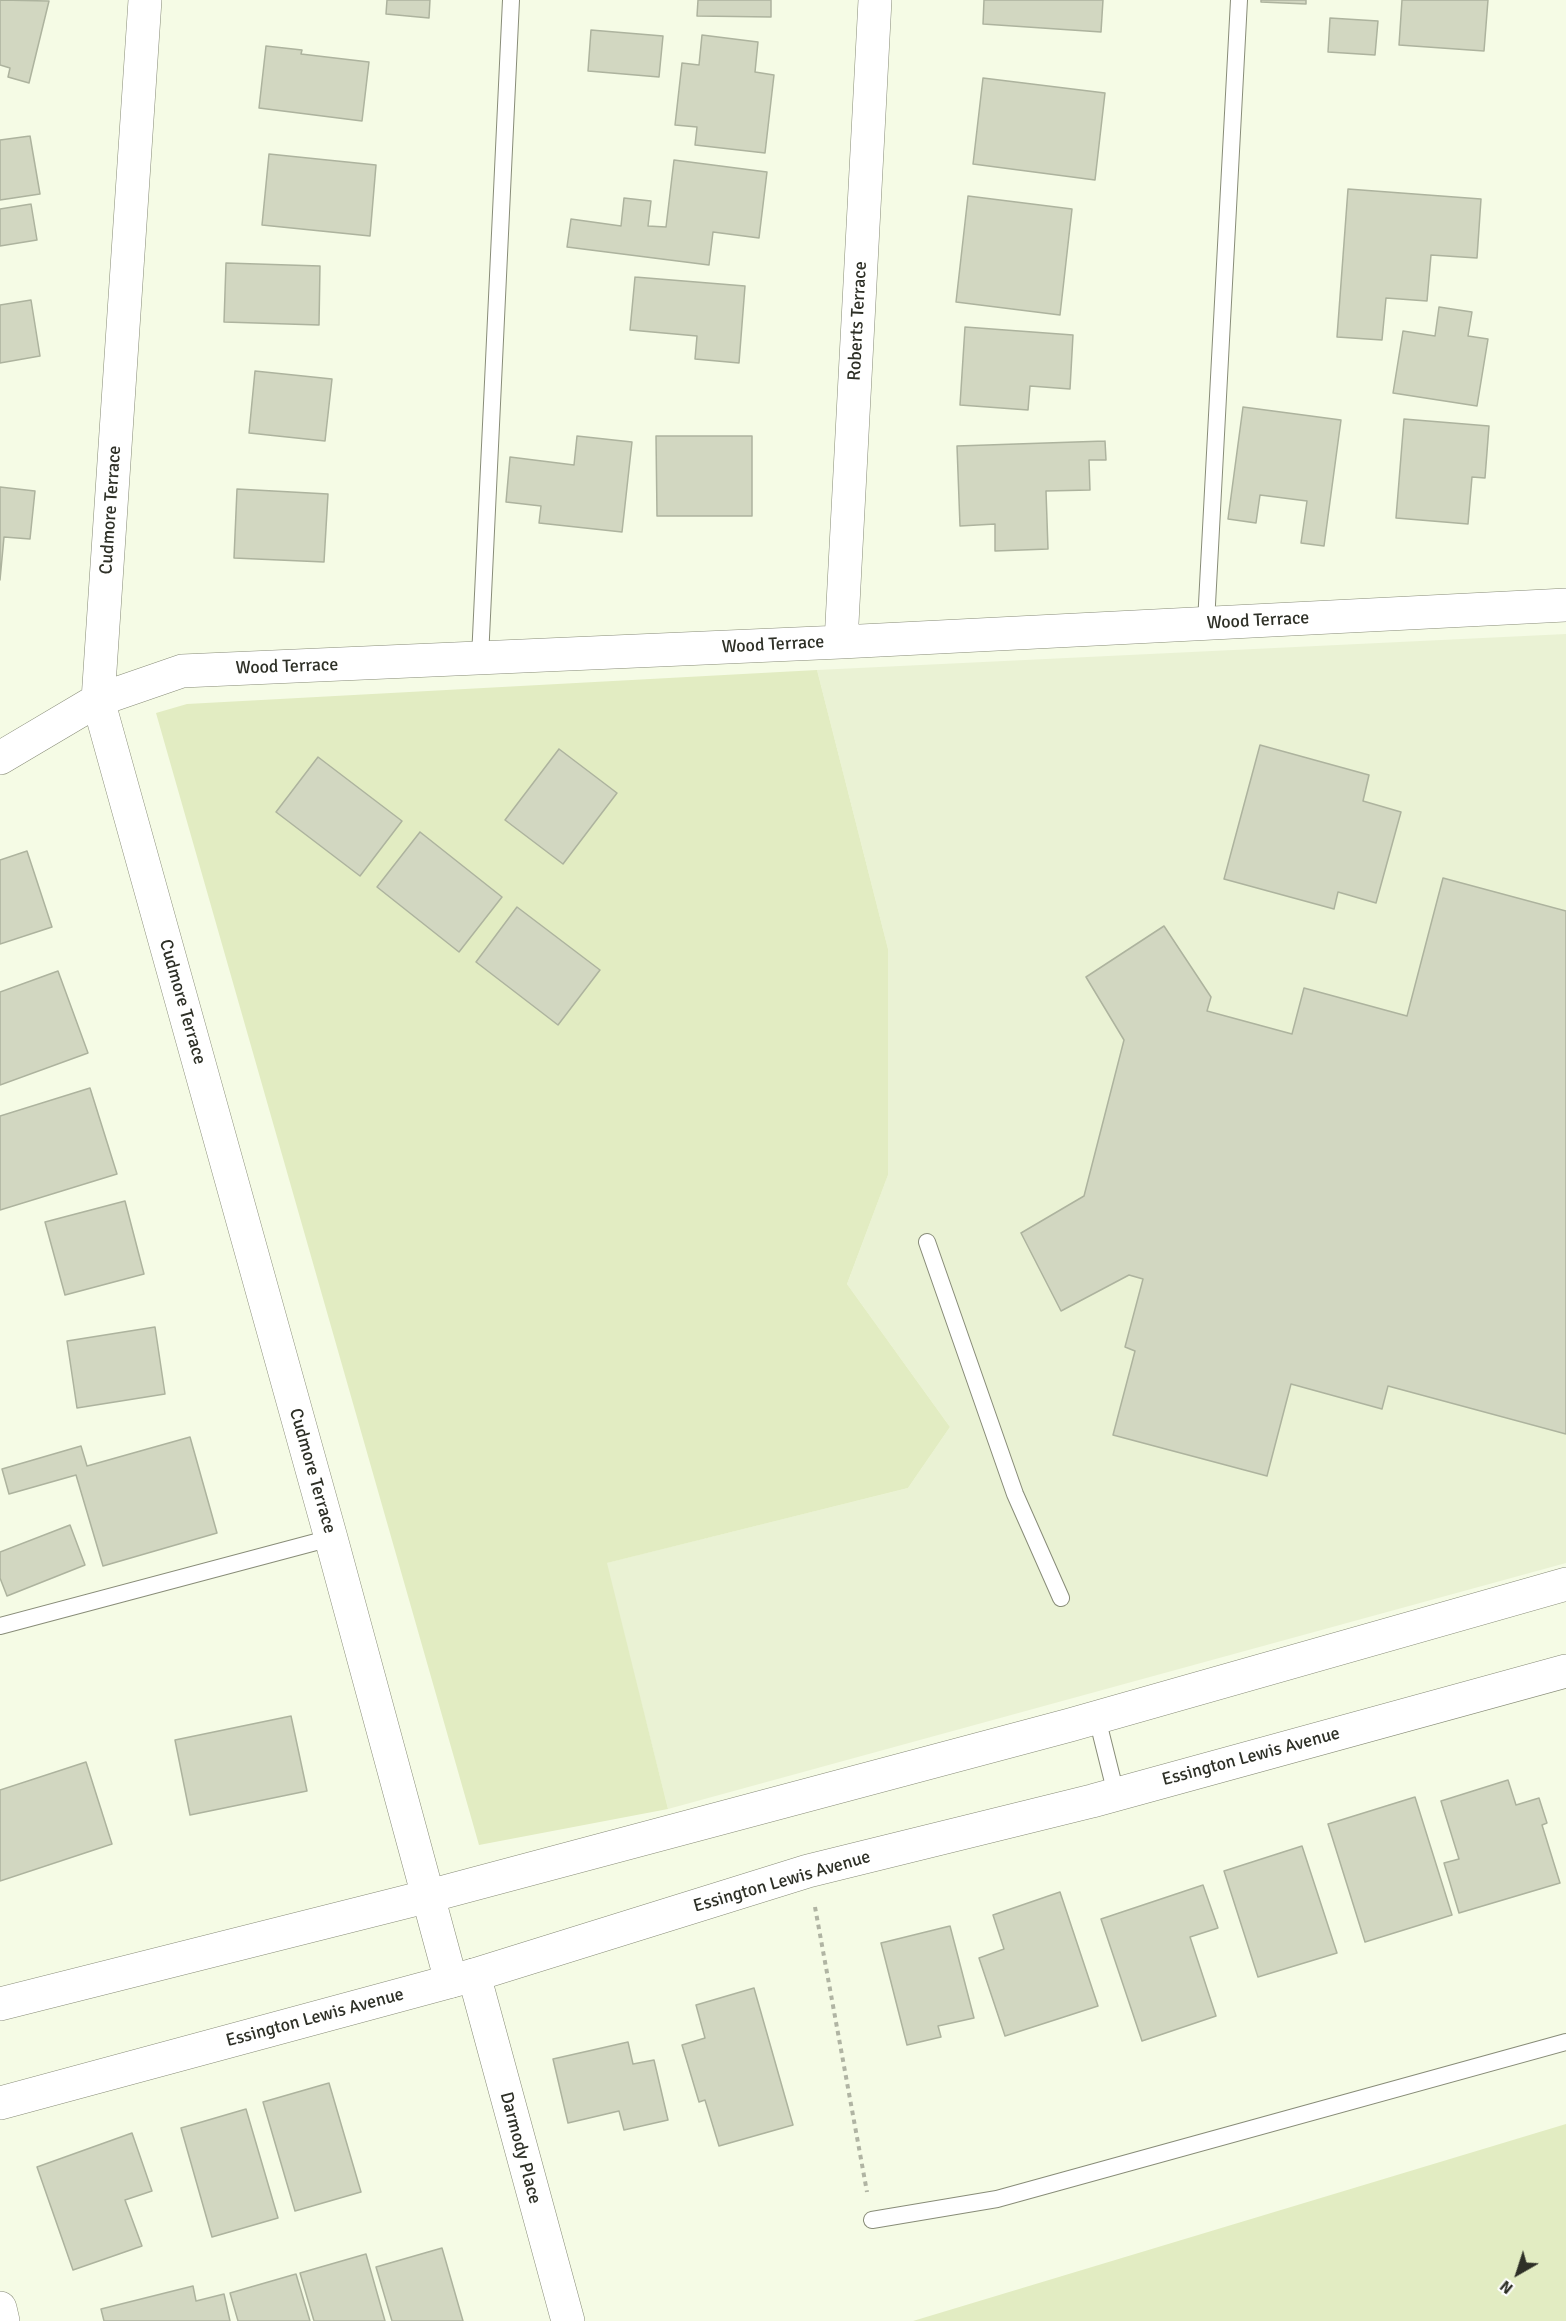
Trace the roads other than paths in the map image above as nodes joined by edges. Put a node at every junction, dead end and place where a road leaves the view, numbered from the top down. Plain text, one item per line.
1 (145, 0) edge
2 (511, 0) edge
3 (875, 0) edge
4 (1239, 0) edge
5 (1566, 604) edge
6 (1206, 623) junction
7 (841, 642) junction
8 (480, 658) junction
9 (98, 700) junction
10 (0, 758) edge
11 (927, 1242) dead end
12 (331, 1538) junction
13 (1566, 1584) edge
14 (1061, 1598) dead end
15 (0, 1626) edge
16 (1566, 1671) edge
17 (1097, 1718) junction
18 (1116, 1794) junction
19 (429, 1896) junction
20 (462, 1978) junction
21 (0, 2004) edge
22 (1566, 2042) edge
23 (0, 2103) edge
24 (872, 2220) road end
25 (0, 2308) edge
26 (3, 2321) edge
27 (568, 2321) edge

1 - 9 street, Cudmore Terrace
2 - 8 lane
3 - 7 street, Roberts Terrace
4 - 6 lane
5 - 6 street, Wood Terrace
6 - 7 street, Wood Terrace
7 - 8 street, Wood Terrace
8 - 9 street, Wood Terrace
9 - 10 street, Wood Terrace
9 - 12 street, Cudmore Terrace
11 - 14 lane
12 - 15 lane
12 - 19 street, Cudmore Terrace
13 - 17 street
16 - 18 street, Essington Lewis Avenue
17 - 18 lane
17 - 19 street
18 - 20 street, Essington Lewis Avenue
19 - 20 street, Cudmore Terrace
19 - 21 street
20 - 23 street, Essington Lewis Avenue
20 - 27 street, Darmody Place
22 - 24 lane
25 - 26 street

